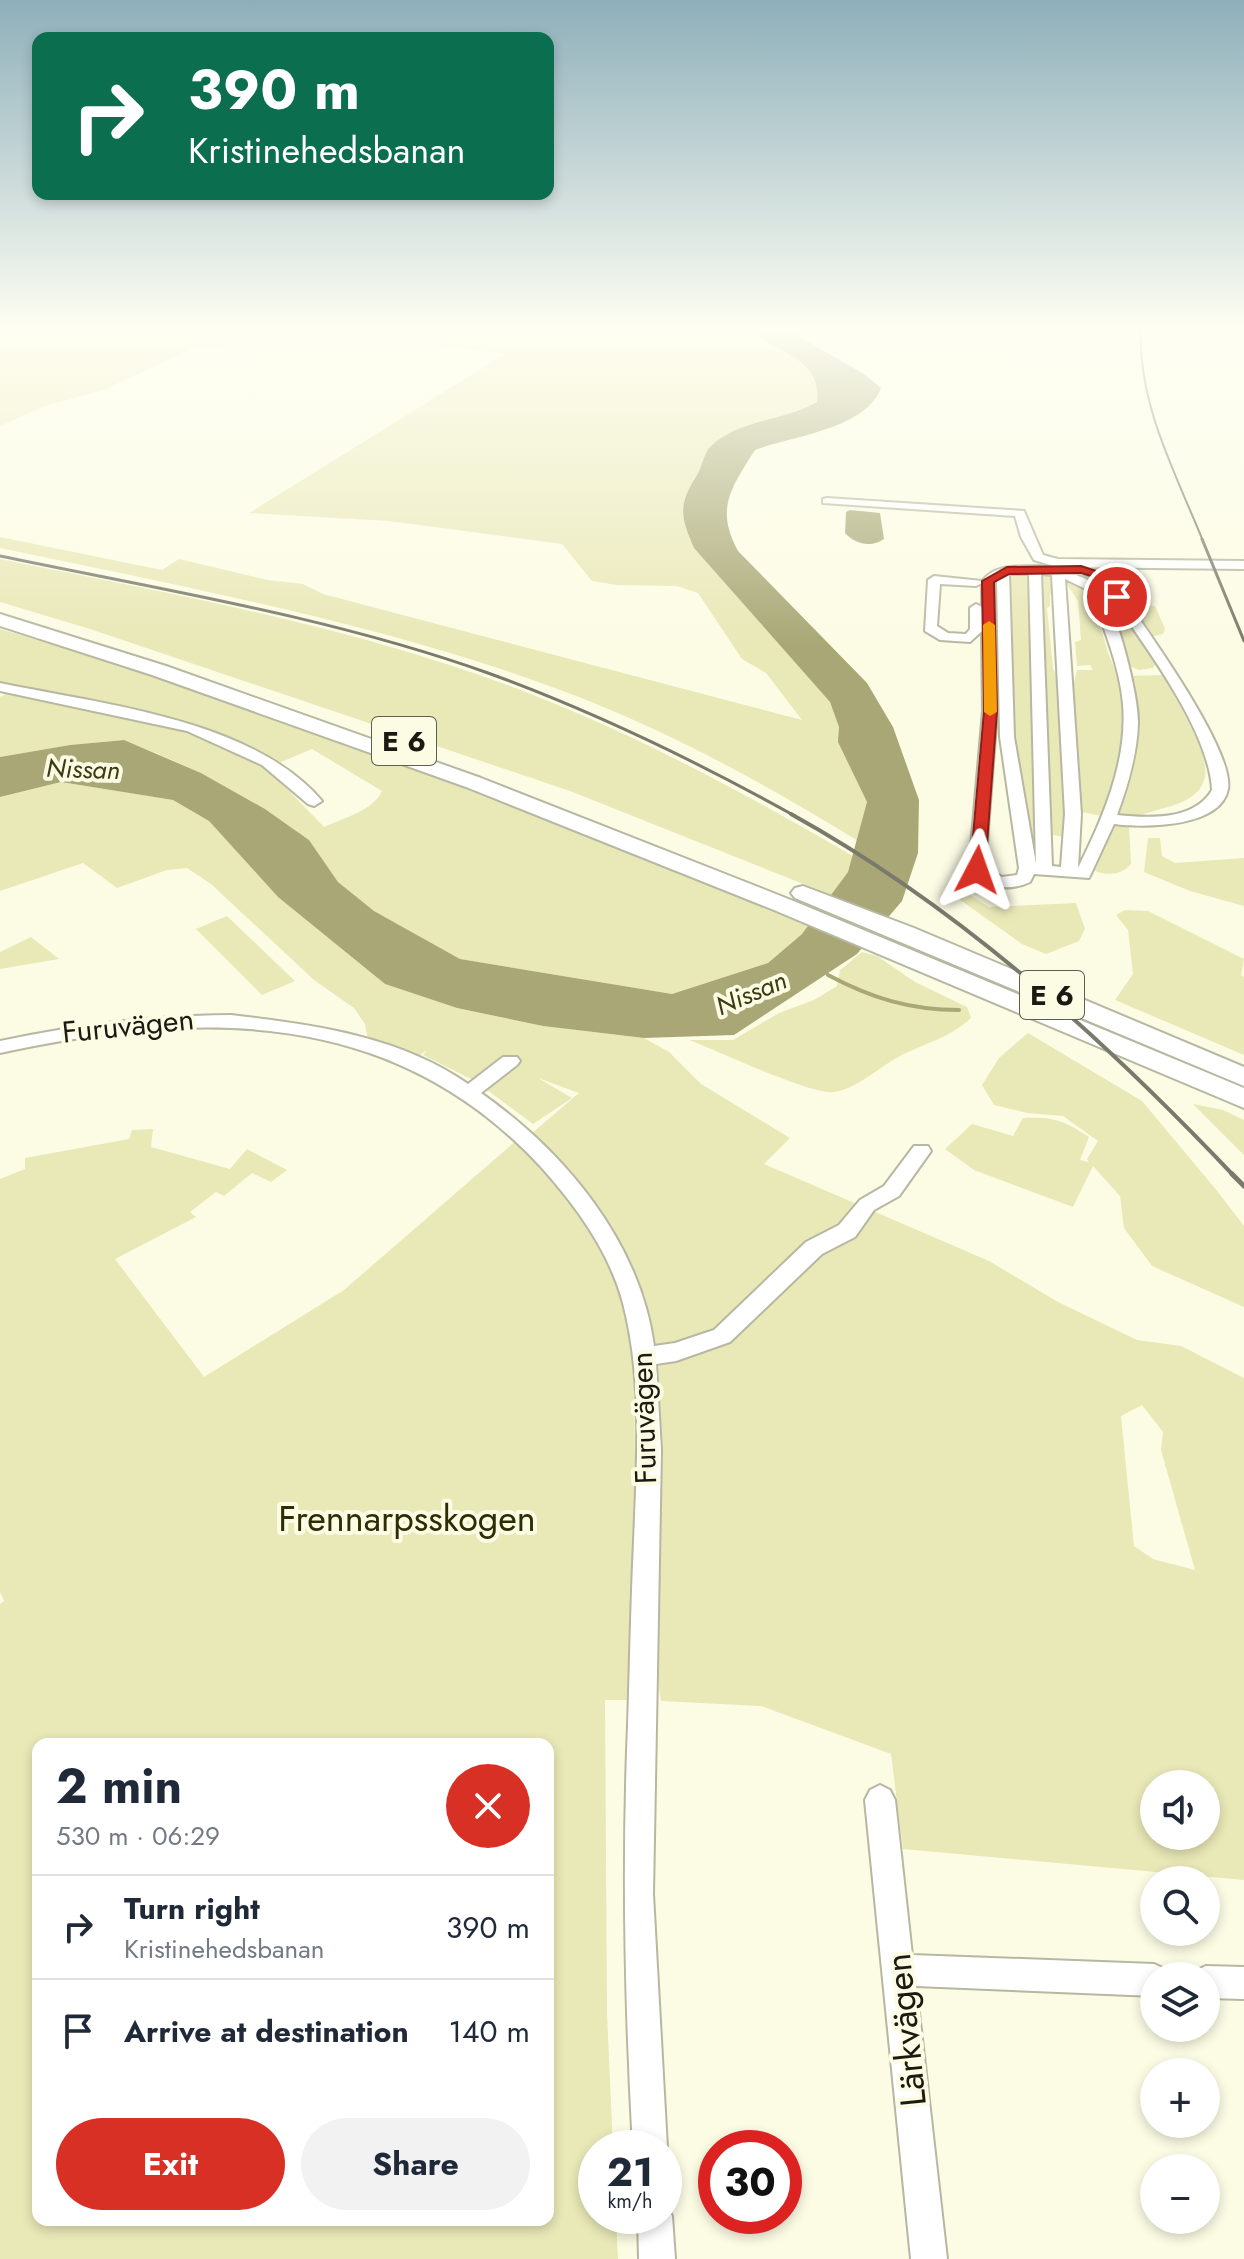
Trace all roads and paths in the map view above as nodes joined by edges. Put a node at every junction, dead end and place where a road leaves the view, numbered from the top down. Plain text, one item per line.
1 (827, 501) dead end
2 (1244, 565) edge
3 (1055, 566) junction
4 (1035, 570) junction
5 (1003, 571) junction
6 (976, 582) junction
7 (0, 608) edge
8 (0, 620) edge
9 (0, 687) edge
10 (314, 801) dead end
11 (1107, 818) junction
12 (1027, 868) junction
13 (1044, 870) junction
14 (1069, 872) junction
15 (795, 900) junction
16 (896, 941) junction
17 (0, 1047) edge
18 (510, 1061) dead end
19 (1244, 1077) edge
20 (470, 1092) junction
21 (1244, 1099) edge
22 (921, 1151) dead end
23 (645, 1357) junction
24 (880, 1800) dead end
25 (899, 1970) junction
26 (1140, 1979) edge
27 (1220, 1982) edge
28 (1244, 1983) edge
29 (649, 2130) edge
30 (656, 2234) edge
31 (657, 2259) edge
32 (929, 2259) edge

1 - 3 street
2 - 3 street
3 - 4 street
3 - 5 street
3 - 11 street
3 - 11 street
3 - 14 street
4 - 5 street
4 - 13 street
5 - 6 street
5 - 12 street
5 - 12 street
6 - 6 street
7 - 15 highway, E 6
8 - 15 highway, E 6
9 - 10 street
11 - 14 street
12 - 13 street
13 - 14 street
15 - 16 highway, E 6
16 - 19 highway, E 6
16 - 21 highway, E 6
17 - 20 street, Furuvägen
18 - 20 street
20 - 23 street, Furuvägen
22 - 23 street
23 - 29 street, Furuvägen
24 - 25 street, Lärkvägen
25 - 26 street
25 - 32 street, Lärkvägen
27 - 28 street
30 - 31 street

